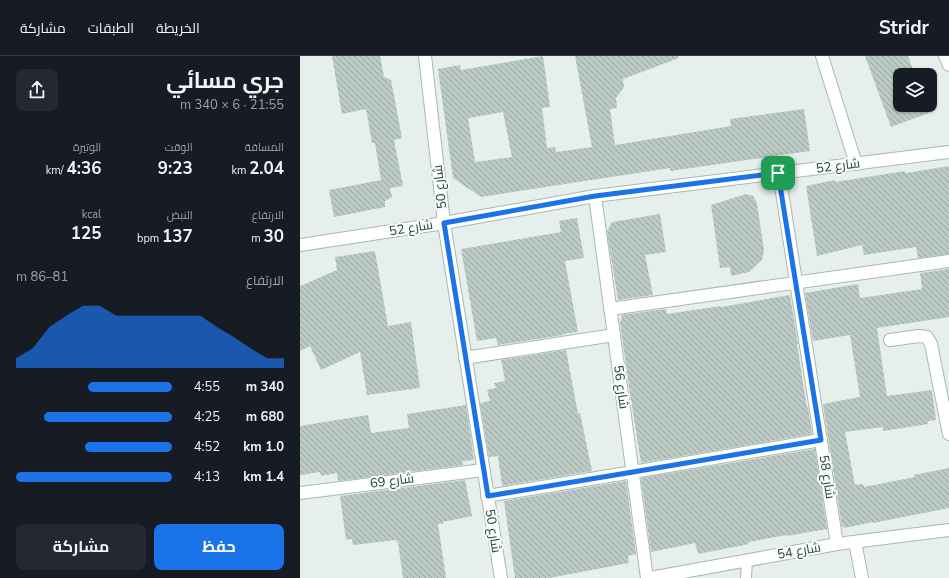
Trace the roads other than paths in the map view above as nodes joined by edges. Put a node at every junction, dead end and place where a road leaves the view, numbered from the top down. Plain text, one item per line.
1 (427, 56) edge
2 (822, 56) edge
3 (945, 56) edge
4 (949, 65) edge
5 (949, 152) edge
6 (856, 164) junction
7 (778, 173) junction
8 (595, 196) junction
9 (444, 223) junction
10 (300, 245) edge
11 (949, 261) edge
12 (796, 282) junction
13 (610, 309) junction
14 (614, 335) junction
15 (890, 340) dead end
16 (465, 358) junction
17 (949, 434) edge
18 (821, 440) junction
19 (483, 470) junction
20 (633, 472) junction
21 (300, 493) edge
22 (488, 496) junction
23 (949, 530) edge
24 (855, 542) junction
25 (837, 544) junction
26 (747, 560) junction
27 (501, 578) edge
28 (649, 578) edge
29 (746, 578) edge
30 (862, 578) edge

1 - 9 street, شارع 50
2 - 6 street
3 - 4 street
5 - 6 street, شارع 52
6 - 7 street, شارع 52
7 - 8 street, شارع 52
7 - 12 street, شارع 58
8 - 9 street, شارع 52
8 - 13 street, شارع 56
9 - 10 street, شارع 52
9 - 16 street, شارع 50
11 - 12 street
12 - 13 street
12 - 18 street, شارع 58
13 - 14 street, شارع 56
14 - 16 street
14 - 20 street, شارع 56
15 - 17 street
16 - 19 street, شارع 50
18 - 20 street
18 - 25 street, شارع 58
19 - 21 street, شارع 69
19 - 22 street, شارع 50
20 - 22 street
20 - 28 street, شارع 56
22 - 27 street, شارع 50
23 - 24 street, شارع 54
24 - 25 street, شارع 54
24 - 30 street
25 - 26 street, شارع 54
26 - 28 street, شارع 54
26 - 29 lane

